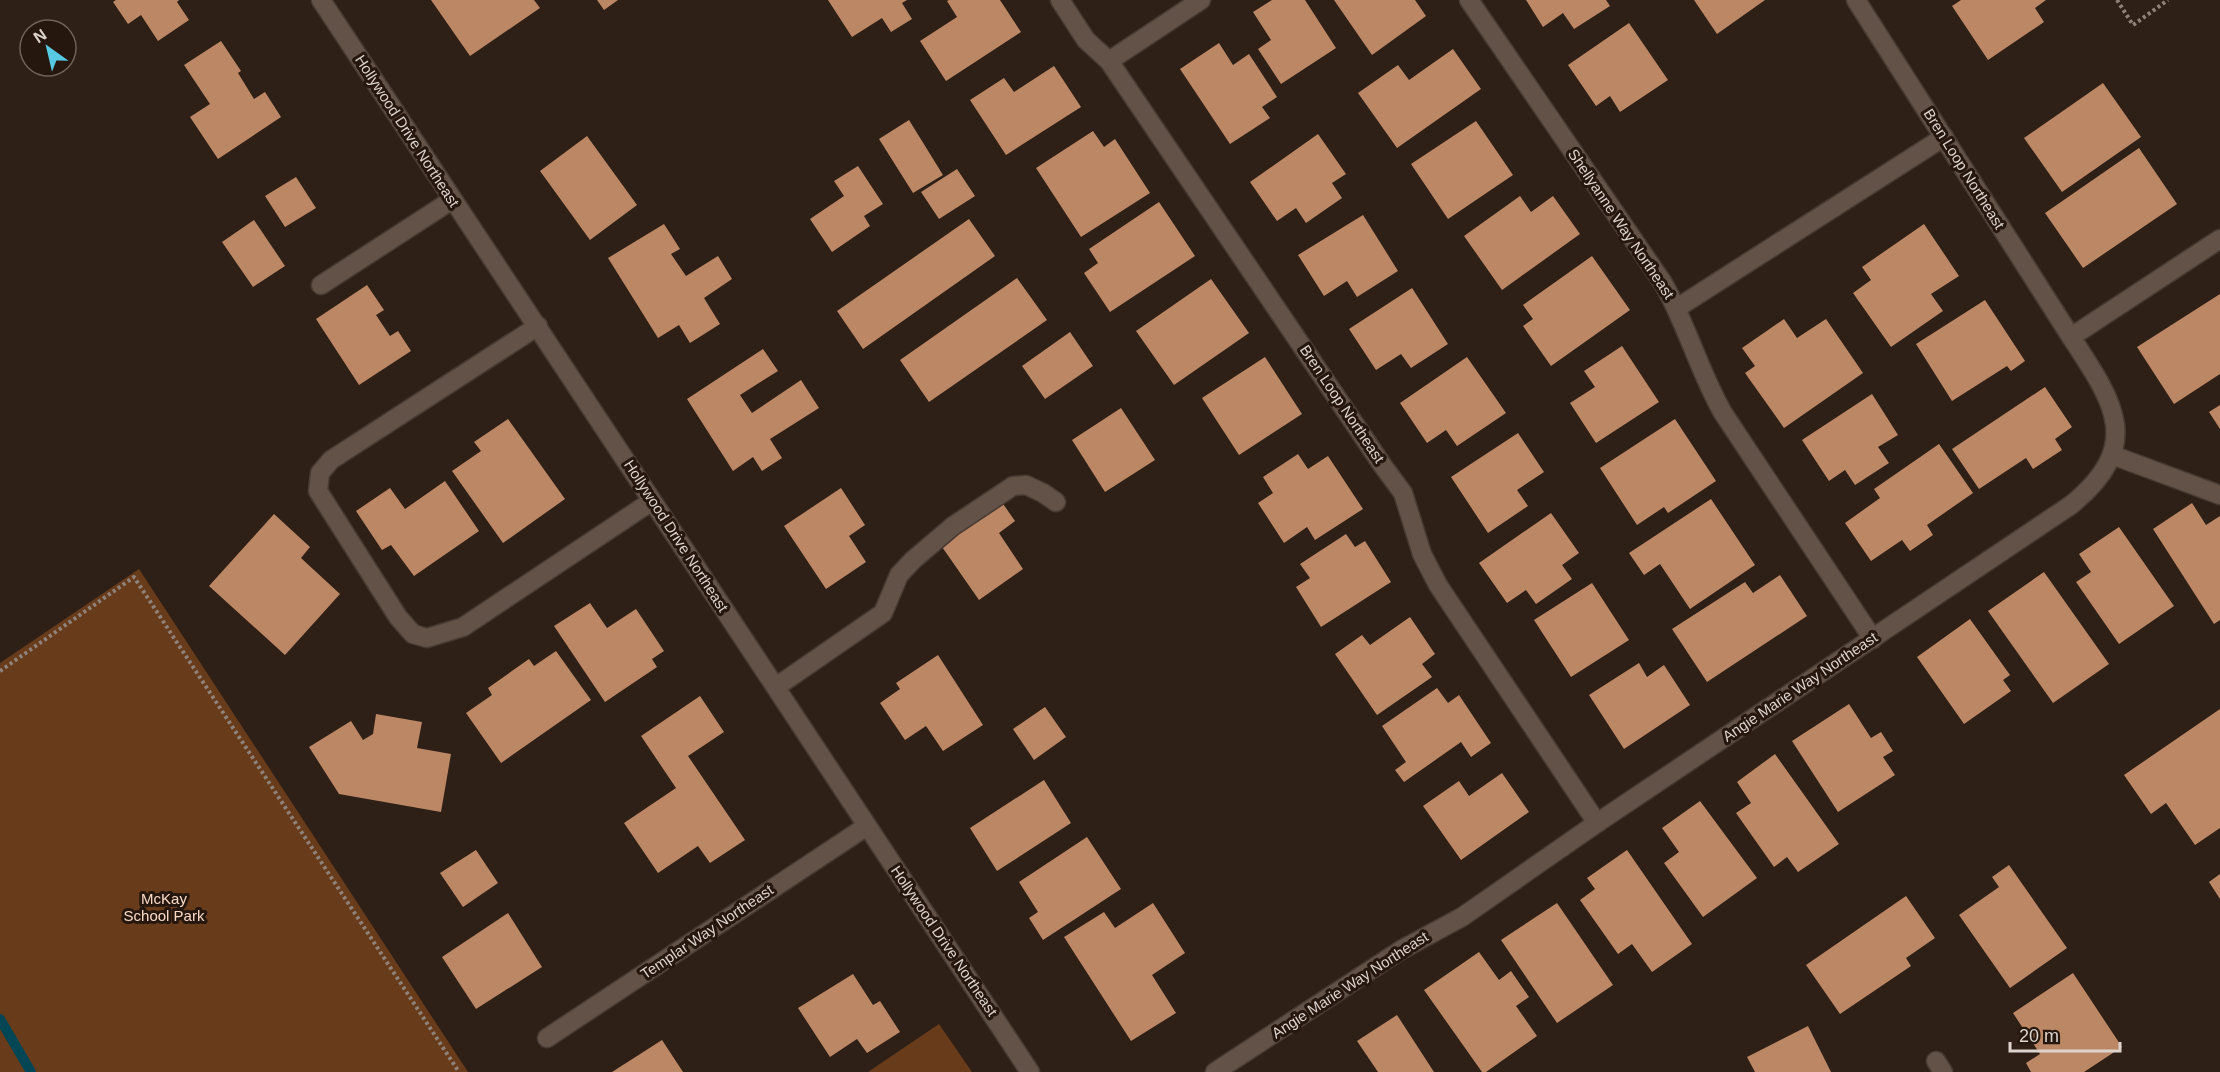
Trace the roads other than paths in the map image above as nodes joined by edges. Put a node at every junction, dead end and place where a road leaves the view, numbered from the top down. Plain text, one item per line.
1 (321, 0) edge
2 (1060, 0) edge
3 (1201, 0) edge
4 (1469, 0) edge
5 (1856, 0) edge
6 (1109, 61) junction
7 (1944, 137) junction
8 (452, 200) junction
9 (2220, 238) edge
10 (321, 285) dead end
11 (1677, 308) junction
12 (538, 326) junction
13 (2071, 337) junction
14 (2112, 455) junction
15 (2220, 495) edge
16 (652, 501) junction
17 (1056, 502) dead end
18 (1873, 639) junction
19 (776, 687) junction
20 (1597, 823) junction
21 (867, 826) junction
22 (547, 1038) dead end
23 (1030, 1072) edge
24 (1215, 1072) edge

1 - 8 street, Hollywood Drive Northeast
2 - 6 street, Bren Loop Northeast
3 - 6 street
4 - 11 street, Shellyanne Way Northeast
5 - 7 street, Bren Loop Northeast
6 - 20 street, Bren Loop Northeast
7 - 11 street
7 - 13 street, Bren Loop Northeast
8 - 10 street
8 - 12 street, Hollywood Drive Northeast
9 - 13 street
11 - 18 street, Shellyanne Way Northeast
12 - 16 street, Hollywood Drive Northeast
12 - 16 street
13 - 14 street, Angie Marie Way Northeast
14 - 15 street
14 - 18 street, Angie Marie Way Northeast
16 - 19 street, Hollywood Drive Northeast
17 - 19 street
18 - 20 street, Angie Marie Way Northeast
19 - 21 street, Hollywood Drive Northeast
20 - 24 street, Angie Marie Way Northeast
21 - 22 street, Templar Way Northeast
21 - 23 street, Hollywood Drive Northeast

